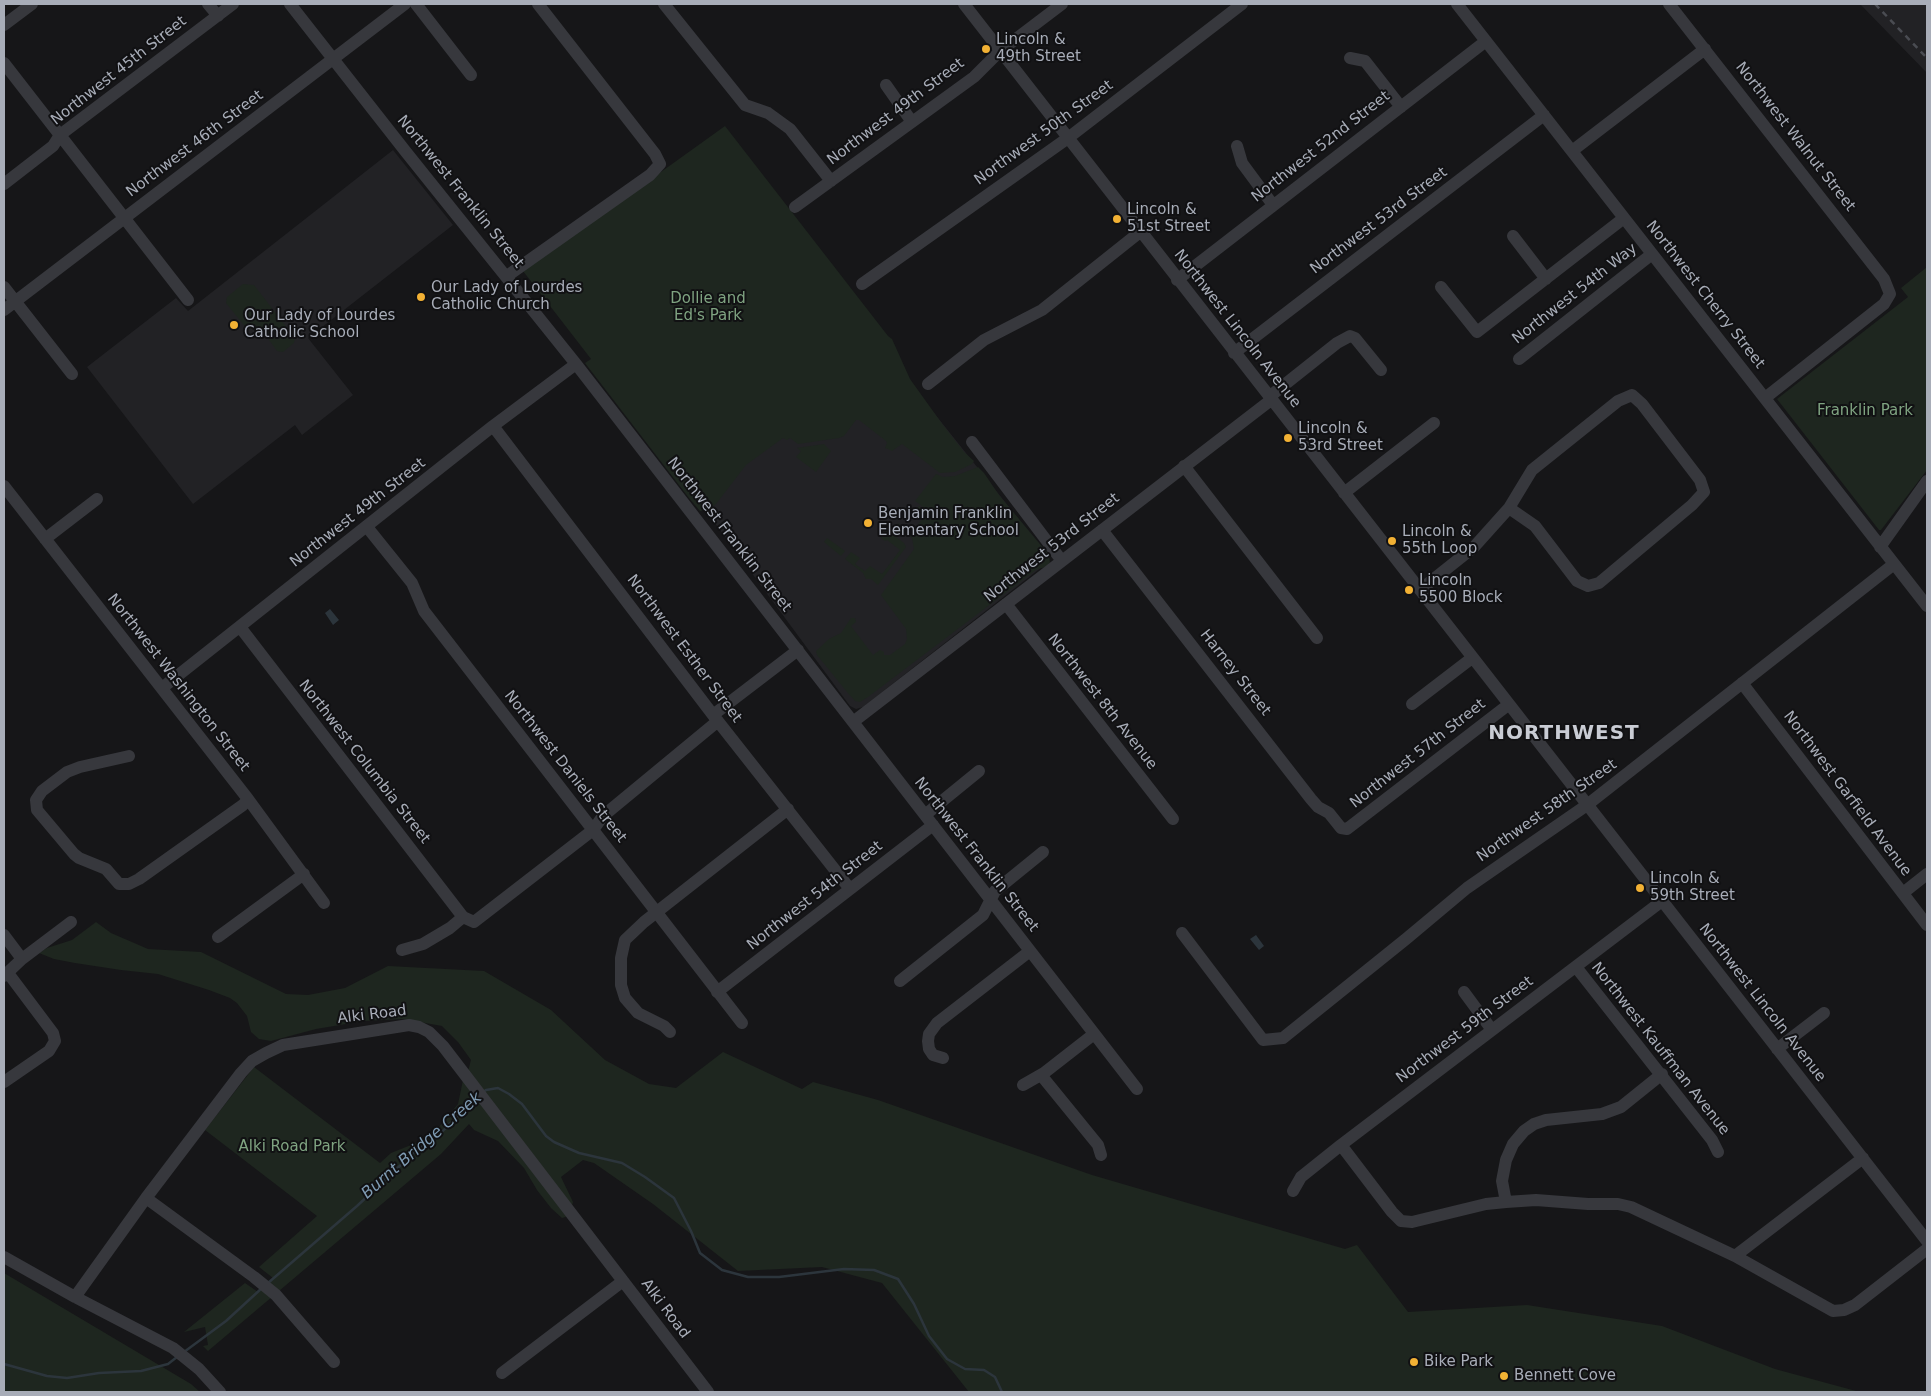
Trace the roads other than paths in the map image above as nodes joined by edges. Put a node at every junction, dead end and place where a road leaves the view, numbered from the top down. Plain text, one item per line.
1 (32, 4) edge
2 (208, 4) edge
3 (233, 4) edge
4 (290, 4) edge
5 (405, 4) edge
6 (416, 4) edge
7 (538, 4) edge
8 (664, 4) edge
9 (964, 4) edge
10 (1062, 4) edge
11 (1242, 4) edge
12 (1457, 4) edge
13 (1669, 4) edge
14 (218, 16) junction
15 (4, 26) edge
16 (1486, 41) junction
17 (1705, 50) junction
18 (1000, 51) junction
19 (1350, 58) dead end
20 (333, 59) junction
21 (4, 62) edge
22 (471, 75) dead end
23 (886, 85) dead end
24 (1401, 107) junction
25 (1544, 115) junction
26 (912, 122) junction
27 (60, 135) junction
28 (1068, 138) junction
29 (1237, 146) dead end
30 (1572, 151) junction
31 (831, 181) junction
32 (4, 184) edge
33 (1273, 205) junction
34 (795, 207) dead end
35 (124, 218) junction
36 (1624, 218) junction
37 (1140, 232) junction
38 (1513, 236) dead end
39 (1652, 254) junction
40 (507, 276) junction
41 (1546, 279) junction
42 (1177, 280) junction
43 (862, 284) dead end
44 (4, 287) edge
45 (1441, 287) dead end
46 (188, 300) dead end
47 (15, 302) junction
48 (4, 310) edge
49 (1234, 353) junction
50 (1519, 359) dead end
51 (576, 364) junction
52 (1381, 370) dead end
53 (72, 374) dead end
54 (928, 384) dead end
55 (1270, 398) junction
56 (1765, 398) junction
57 (1434, 423) dead end
58 (493, 426) junction
59 (972, 442) dead end
60 (1184, 466) junction
61 (1927, 481) edge
62 (4, 486) edge
63 (1344, 493) junction
64 (97, 499) dead end
65 (1509, 508) junction
66 (367, 527) junction
67 (1102, 530) junction
68 (45, 539) junction
69 (1880, 546) junction
70 (1062, 561) junction
71 (1894, 564) junction
72 (1420, 590) junction
73 (1006, 604) junction
74 (1927, 606) edge
75 (240, 627) junction
76 (1317, 638) dead end
77 (798, 650) junction
78 (1472, 658) junction
79 (1742, 683) junction
80 (162, 688) junction
81 (1412, 704) dead end
82 (1508, 705) junction
83 (716, 718) junction
84 (853, 722) junction
85 (129, 756) dead end
86 (979, 771) dead end
87 (248, 799) junction
88 (1587, 806) junction
89 (788, 809) junction
90 (925, 815) junction
91 (1173, 819) dead end
92 (933, 825) junction
93 (1347, 829) joint
94 (593, 830) junction
95 (1044, 852) dead end
96 (304, 874) junction
97 (1927, 874) edge
98 (850, 889) junction
99 (1903, 894) junction
100 (990, 900) junction
101 (1662, 901) junction
102 (324, 903) dead end
103 (656, 912) junction
104 (463, 917) junction
105 (71, 922) dead end
106 (1927, 925) edge
107 (1182, 934) dead end
108 (4, 935) edge
109 (218, 937) dead end
110 (402, 950) dead end
111 (1030, 951) junction
112 (22, 959) junction
113 (1576, 967) junction
114 (6, 974) edge
115 (900, 981) dead end
116 (717, 992) junction
117 (1464, 992) dead end
118 (1824, 1013) dead end
119 (742, 1024) dead end
120 (1492, 1030) junction
121 (670, 1032) dead end
122 (1094, 1034) junction
123 (1777, 1049) junction
124 (943, 1058) dead end
125 (1662, 1074) junction
126 (1041, 1075) junction
127 (4, 1082) edge
128 (1023, 1085) dead end
129 (1137, 1089) dead end
130 (1341, 1145) junction
131 (1718, 1152) dead end
132 (1101, 1154) dead end
133 (1862, 1158) junction
134 (1293, 1191) dead end
135 (146, 1198) junction
136 (1506, 1202) junction
137 (1927, 1241) edge
138 (1927, 1249) edge
139 (1736, 1256) junction
140 (4, 1257) edge
141 (623, 1281) junction
142 (75, 1297) junction
143 (334, 1362) dead end
144 (502, 1373) dead end
145 (220, 1392) edge
146 (708, 1392) edge

1 - 15 street
2 - 14 street
3 - 14 street, Northwest 45th Street
4 - 20 street, Northwest Franklin Street
5 - 20 street, Northwest 46th Street
6 - 22 street
7 - 40 street
8 - 31 street
9 - 18 street, Northwest Lincoln Avenue
10 - 18 street, Northwest 49th Street
11 - 28 street, Northwest 50th Street
12 - 16 street, Northwest Cherry Street
13 - 17 street, Northwest Walnut Street
14 - 27 street, Northwest 45th Street
16 - 24 street, Northwest 52nd Street
16 - 25 street, Northwest Cherry Street
17 - 30 street
17 - 56 street, Northwest Walnut Street
18 - 26 street, Northwest 49th Street
18 - 28 street, Northwest Lincoln Avenue
19 - 24 street
20 - 35 street, Northwest 46th Street
20 - 40 street, Northwest Franklin Street
21 - 27 street
23 - 26 street
24 - 33 street, Northwest 52nd Street
25 - 30 street, Northwest Cherry Street
25 - 49 street, Northwest 53rd Street
26 - 31 street, Northwest 49th Street
27 - 32 street, Northwest 45th Street
27 - 35 street
28 - 37 street, Northwest Lincoln Avenue
28 - 43 street, Northwest 50th Street
29 - 33 street
30 - 36 street, Northwest Cherry Street
31 - 34 street, Northwest 49th Street
33 - 42 street, Northwest 52nd Street
35 - 46 street
35 - 47 street, Northwest 46th Street
36 - 39 street, Northwest Cherry Street
36 - 41 street
37 - 42 street, Northwest Lincoln Avenue
37 - 54 street
38 - 41 street
39 - 50 street, Northwest 54th Way
39 - 56 street, Northwest Cherry Street
40 - 51 street, Northwest Franklin Street
41 - 45 street
42 - 49 street, Northwest Lincoln Avenue
44 - 47 street
47 - 48 street, Northwest 46th Street
47 - 53 street
49 - 55 street, Northwest Lincoln Avenue
51 - 58 street, Northwest 49th Street
51 - 77 street, Northwest Franklin Street
52 - 55 street, Northwest 53rd Street
55 - 60 street, Northwest 53rd Street
55 - 63 street, Northwest Lincoln Avenue
56 - 69 street, Northwest Cherry Street
57 - 63 street
58 - 66 street, Northwest 49th Street
58 - 83 street, Northwest Esther Street
59 - 70 street
60 - 67 street, Northwest 53rd Street
60 - 76 street
61 - 69 street
62 - 68 street, Northwest Washington Street
63 - 72 street, Northwest Lincoln Avenue
64 - 68 street
65 - 65 street
65 - 72 street
66 - 75 street, Northwest 49th Street
66 - 94 street, Northwest Daniels Street
67 - 70 street, Northwest 53rd Street
67 - 93 street, Harney Street
68 - 80 street, Northwest Washington Street
69 - 71 street, Northwest Cherry Street
70 - 73 street, Northwest 53rd Street
71 - 74 street, Northwest Cherry Street
71 - 79 street, Northwest 58th Street
72 - 78 street, Northwest Lincoln Avenue
73 - 84 street, Northwest 53rd Street
73 - 91 street, Northwest 8th Avenue
75 - 80 street, Northwest 49th Street
75 - 104 street, Northwest Columbia Street
77 - 83 street
77 - 84 street, Northwest Franklin Street
78 - 81 street
78 - 82 street, Northwest Lincoln Avenue
79 - 88 street, Northwest 58th Street
79 - 99 street, Northwest Garfield Avenue
80 - 87 street, Northwest Washington Street
82 - 88 street, Northwest Lincoln Avenue
82 - 93 street, Northwest 57th Street
83 - 89 street, Northwest Esther Street
83 - 94 street
84 - 90 street, Northwest Franklin Street
85 - 87 street
86 - 90 street
87 - 96 street, Northwest Washington Street
88 - 101 street, Northwest Lincoln Avenue
88 - 107 street, Northwest 58th Street
89 - 98 street, Northwest Esther Street
89 - 103 street
90 - 92 street, Northwest Franklin Street
92 - 98 street, Northwest 54th Street
92 - 100 street, Northwest Franklin Street
94 - 103 street, Northwest Daniels Street
94 - 104 street
95 - 100 street
96 - 102 street, Northwest Washington Street
96 - 109 street
97 - 99 street
98 - 116 street, Northwest 54th Street
99 - 106 street, Northwest Garfield Avenue
100 - 111 street, Northwest Franklin Street
100 - 115 street
101 - 113 street, Northwest 59th Street
101 - 123 street, Northwest Lincoln Avenue
103 - 116 street, Northwest Daniels Street
103 - 121 street
104 - 110 street
105 - 112 street
108 - 112 street
111 - 122 street, Northwest Franklin Street
111 - 124 street
112 - 114 street
113 - 120 street, Northwest 59th Street
113 - 125 street, Northwest Kauffman Avenue
114 - 127 street
116 - 119 street, Northwest Daniels Street
117 - 120 street
118 - 123 street
120 - 130 street, Northwest 59th Street
122 - 126 street
122 - 129 street, Northwest Franklin Street
123 - 133 street, Northwest Lincoln Avenue
125 - 131 street, Northwest Kauffman Avenue
125 - 136 street
126 - 128 street
126 - 132 street
130 - 134 street, Northwest 59th Street
130 - 136 street
133 - 137 street, Northwest Lincoln Avenue
133 - 139 street
135 - 141 street, Alki Road
135 - 142 street, Alki Road
135 - 143 street
136 - 139 street
138 - 139 street
140 - 142 street
141 - 144 street
141 - 146 street, Alki Road
142 - 145 street

